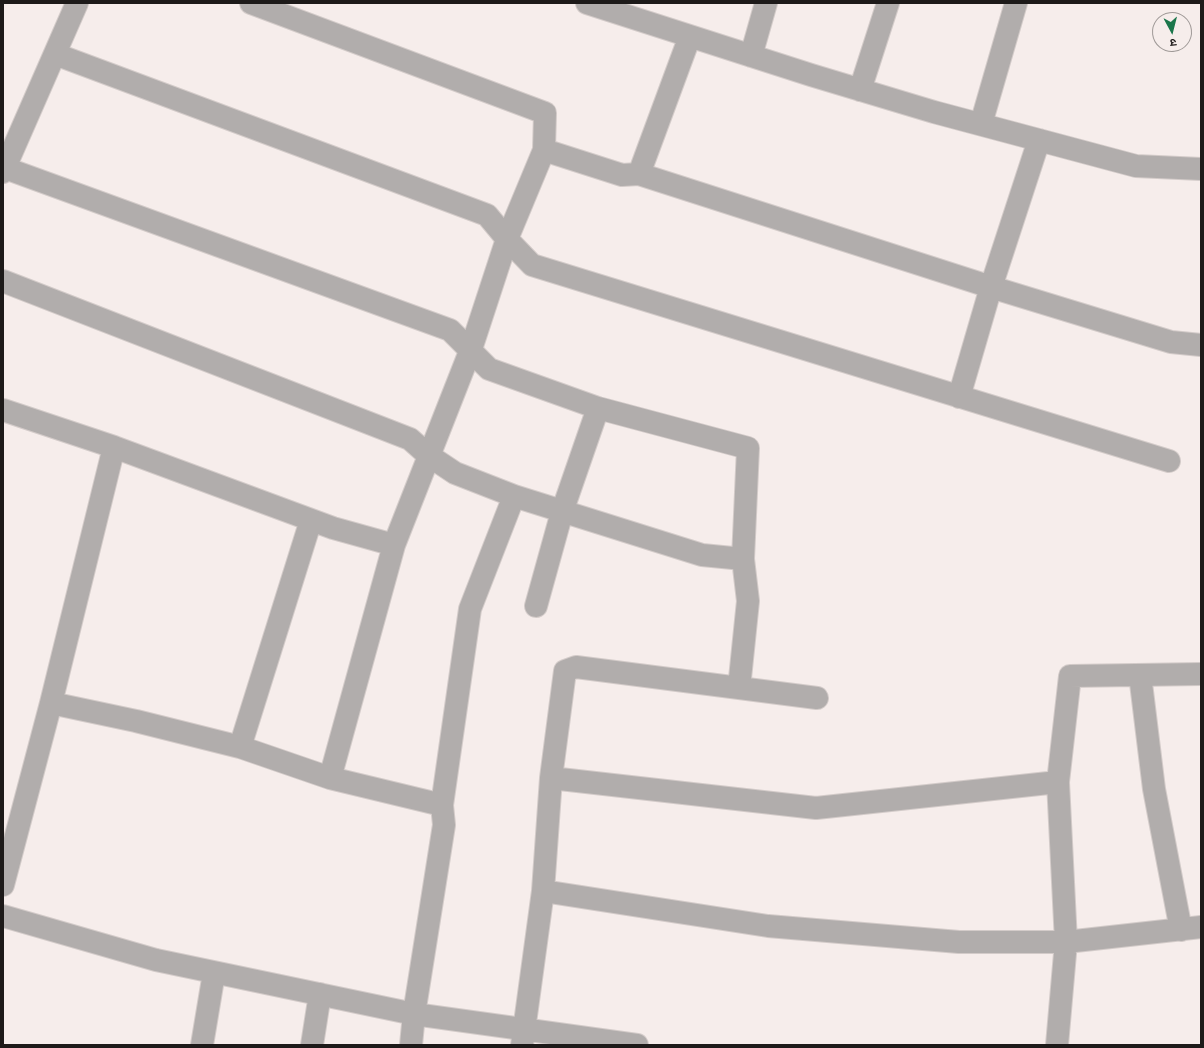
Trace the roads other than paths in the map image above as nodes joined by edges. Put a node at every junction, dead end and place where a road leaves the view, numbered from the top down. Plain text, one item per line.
1 (78, 3) edge
2 (251, 3) edge
3 (587, 3) edge
4 (766, 3) edge
5 (888, 3) edge
6 (1016, 3) edge
7 (690, 36) junction
8 (55, 54) junction
9 (751, 56) junction
10 (860, 90) junction
11 (981, 124) junction
12 (1040, 140) junction
13 (544, 150) junction
14 (1201, 169) edge
15 (4, 170) edge
16 (639, 174) junction
17 (507, 238) junction
18 (3, 281) edge
19 (991, 287) junction
20 (1201, 345) edge
21 (471, 349) junction
22 (959, 397) junction
23 (598, 408) junction
24 (3, 410) edge
25 (114, 448) junction
26 (428, 455) junction
27 (1169, 461) dead end
28 (514, 496) junction
29 (562, 512) junction
30 (311, 520) junction
31 (394, 545) junction
32 (743, 559) junction
33 (536, 606) dead end
34 (1201, 674) edge
35 (1140, 675) junction
36 (739, 688) junction
37 (817, 698) dead end
38 (51, 703) junction
39 (240, 747) junction
40 (330, 778) junction
41 (551, 778) junction
42 (1058, 782) junction
43 (442, 805) junction
44 (3, 885) edge
45 (543, 891) junction
46 (3, 916) edge
47 (1191, 928) edge
48 (1066, 942) junction
49 (214, 973) junction
50 (320, 994) junction
51 (414, 1014) junction
52 (523, 1037) edge
53 (626, 1044) edge
54 (202, 1045) edge
55 (312, 1045) edge
56 (411, 1045) edge
57 (1057, 1045) edge

1 - 8 street
2 - 13 street
3 - 7 street
4 - 9 street
5 - 10 street
6 - 11 street
7 - 9 street
7 - 16 street
8 - 15 street
8 - 17 street
9 - 10 street
10 - 11 street
11 - 12 street
12 - 14 street
12 - 19 street
13 - 16 street
13 - 17 street
15 - 21 street
16 - 19 street
17 - 21 street
17 - 22 street
18 - 26 street
19 - 20 street
19 - 22 street
21 - 23 street
21 - 26 street
22 - 27 street
23 - 29 street
23 - 32 street
24 - 25 street
25 - 30 street
25 - 38 street
26 - 28 street
26 - 31 street
28 - 29 street
28 - 43 street
29 - 32 street
29 - 33 street
30 - 31 street
30 - 39 street
31 - 40 street
32 - 36 street
34 - 35 street
35 - 42 street
35 - 47 street
36 - 37 street
36 - 41 street
38 - 39 street
38 - 44 street
39 - 40 street
40 - 43 street
41 - 42 street
41 - 45 street
42 - 48 street
43 - 51 street
45 - 48 street
45 - 52 street
46 - 49 street
47 - 48 street
48 - 57 street
49 - 50 street
49 - 54 street
50 - 51 street
50 - 55 street
51 - 52 street
51 - 56 street
52 - 53 street

